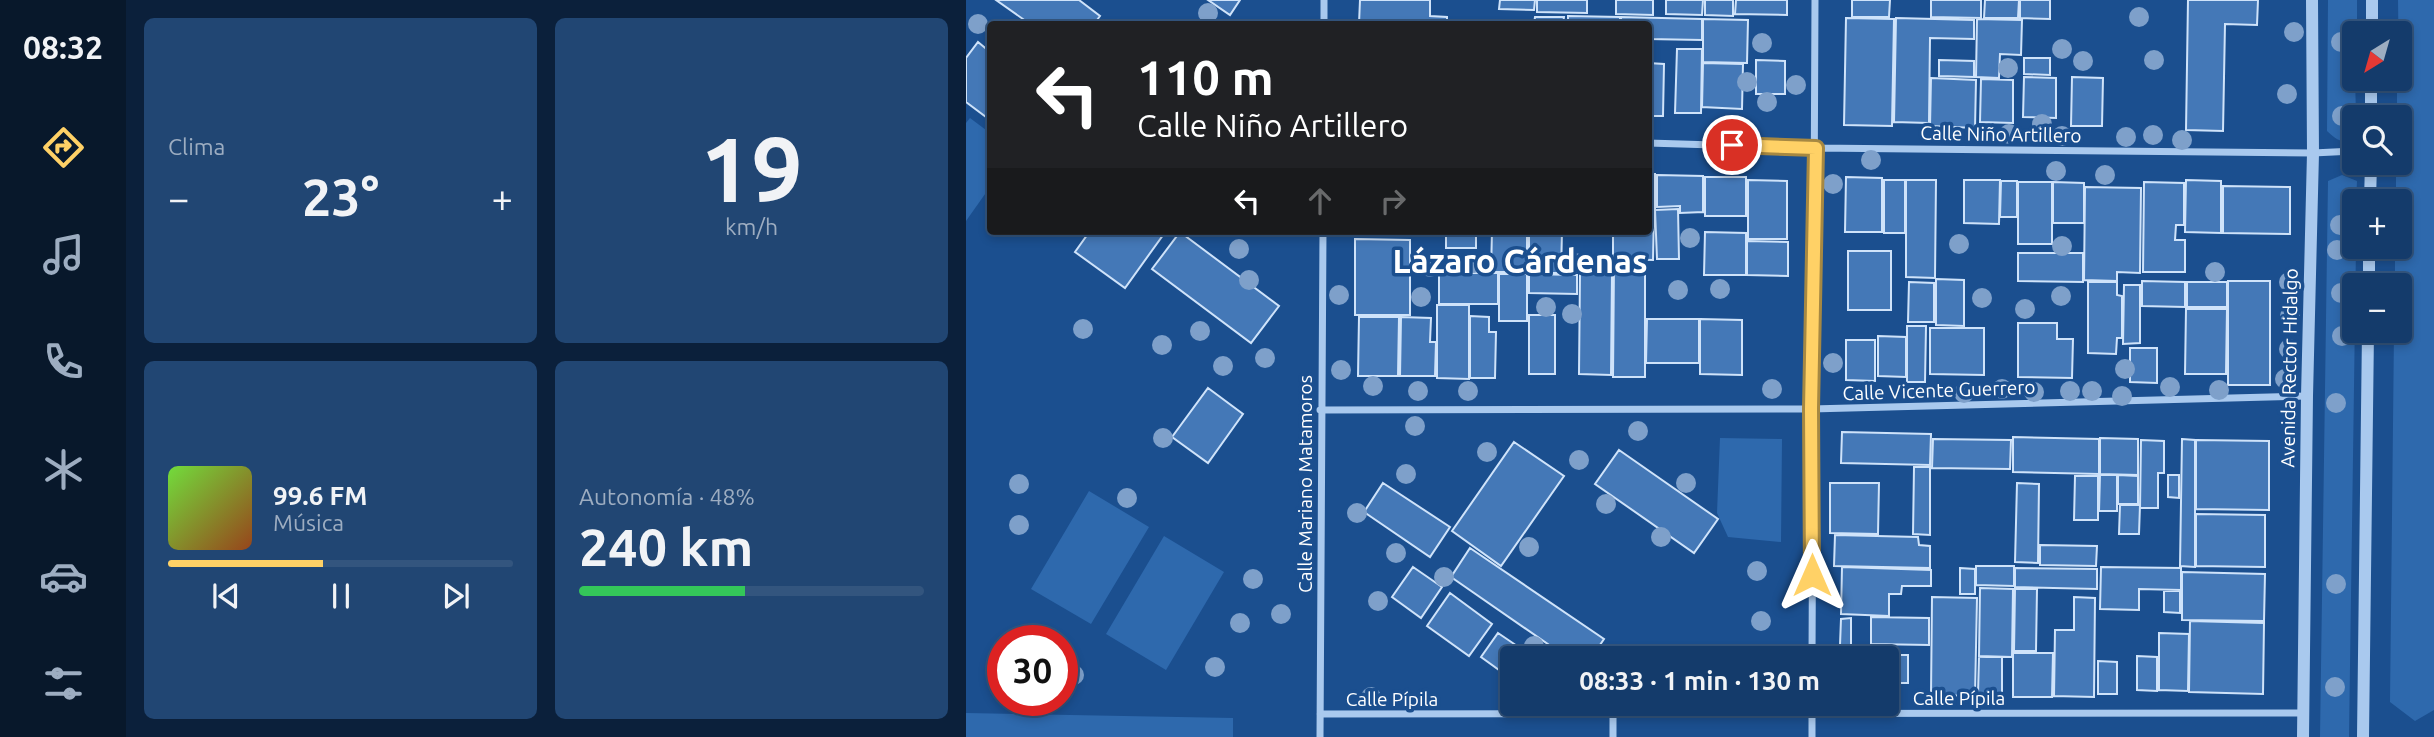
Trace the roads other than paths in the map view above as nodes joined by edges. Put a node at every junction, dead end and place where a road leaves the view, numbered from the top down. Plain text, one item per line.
1 (1324, 0) edge
2 (1815, 0) edge
3 (2312, 0) edge
4 (2372, 0) edge
5 (1324, 21) edge
6 (2372, 21) edge
7 (1652, 143) edge
8 (1816, 148) junction
9 (2342, 152) edge
10 (2313, 153) junction
11 (1322, 235) edge
12 (2368, 343) edge
13 (2306, 396) junction
14 (1811, 409) junction
15 (1320, 410) junction
16 (1812, 646) edge
17 (2304, 713) junction
18 (1320, 714) junction
19 (1500, 714) edge
20 (1899, 714) edge
21 (1613, 716) edge
22 (1812, 716) edge
23 (1320, 737) edge
24 (1613, 737) edge
25 (1812, 737) edge
26 (2303, 737) edge
27 (2363, 737) edge

1 - 5 street
2 - 8 street
3 - 10 street, Avenida Rector Hidalgo
4 - 6 street
7 - 8 street, Calle Niño Artillero
8 - 10 street, Calle Niño Artillero
8 - 14 street
9 - 10 street, Calle Niño Artillero
10 - 13 street, Avenida Rector Hidalgo
11 - 15 street, Calle Mariano Matamoros
12 - 27 street
13 - 14 street, Calle Vicente Guerrero
13 - 17 street, Avenida Rector Hidalgo
14 - 15 street, Calle Vicente Guerrero
14 - 16 street
15 - 18 street, Calle Mariano Matamoros
17 - 20 street, Calle Pípila
17 - 26 street, Avenida Rector Hidalgo
18 - 19 street, Calle Pípila
18 - 23 street, Calle Mariano Matamoros
21 - 24 street
22 - 25 street

